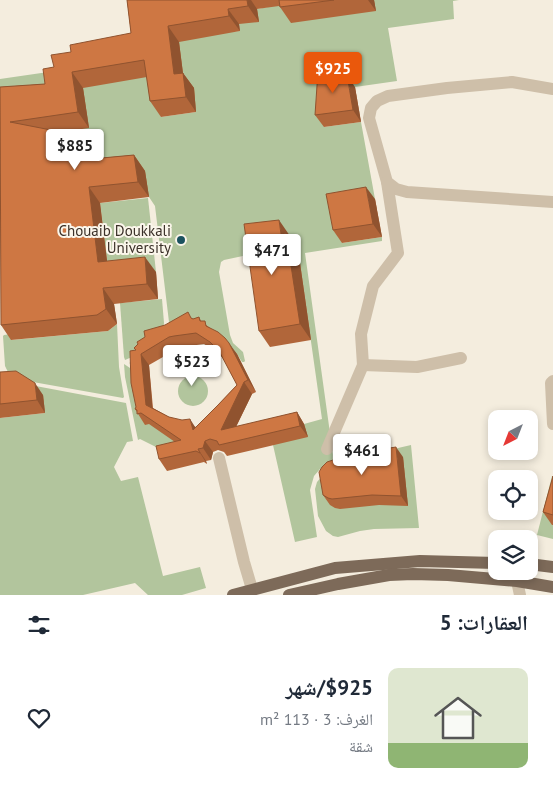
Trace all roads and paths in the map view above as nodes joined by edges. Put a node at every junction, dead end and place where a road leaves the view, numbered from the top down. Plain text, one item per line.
1 (553, 89) edge
2 (387, 182) junction
3 (553, 202) edge
4 (461, 358) dead end
5 (363, 365) junction
6 (553, 381) edge
7 (553, 424) edge
8 (326, 450) dead end
9 (218, 458) dead end
10 (488, 562) edge
11 (538, 565) edge
12 (553, 567) edge
13 (488, 576) edge
14 (518, 580) edge
15 (531, 580) edge
16 (553, 587) edge
17 (252, 589) junction
18 (233, 595) edge
19 (289, 595) edge
20 (520, 595) edge

1 - 2 street
2 - 3 street
2 - 5 street
4 - 5 street
5 - 8 street
6 - 7 street
9 - 17 street
10 - 17 main road
11 - 12 main road
13 - 19 main road
14 - 20 street
15 - 16 main road
17 - 18 main road

